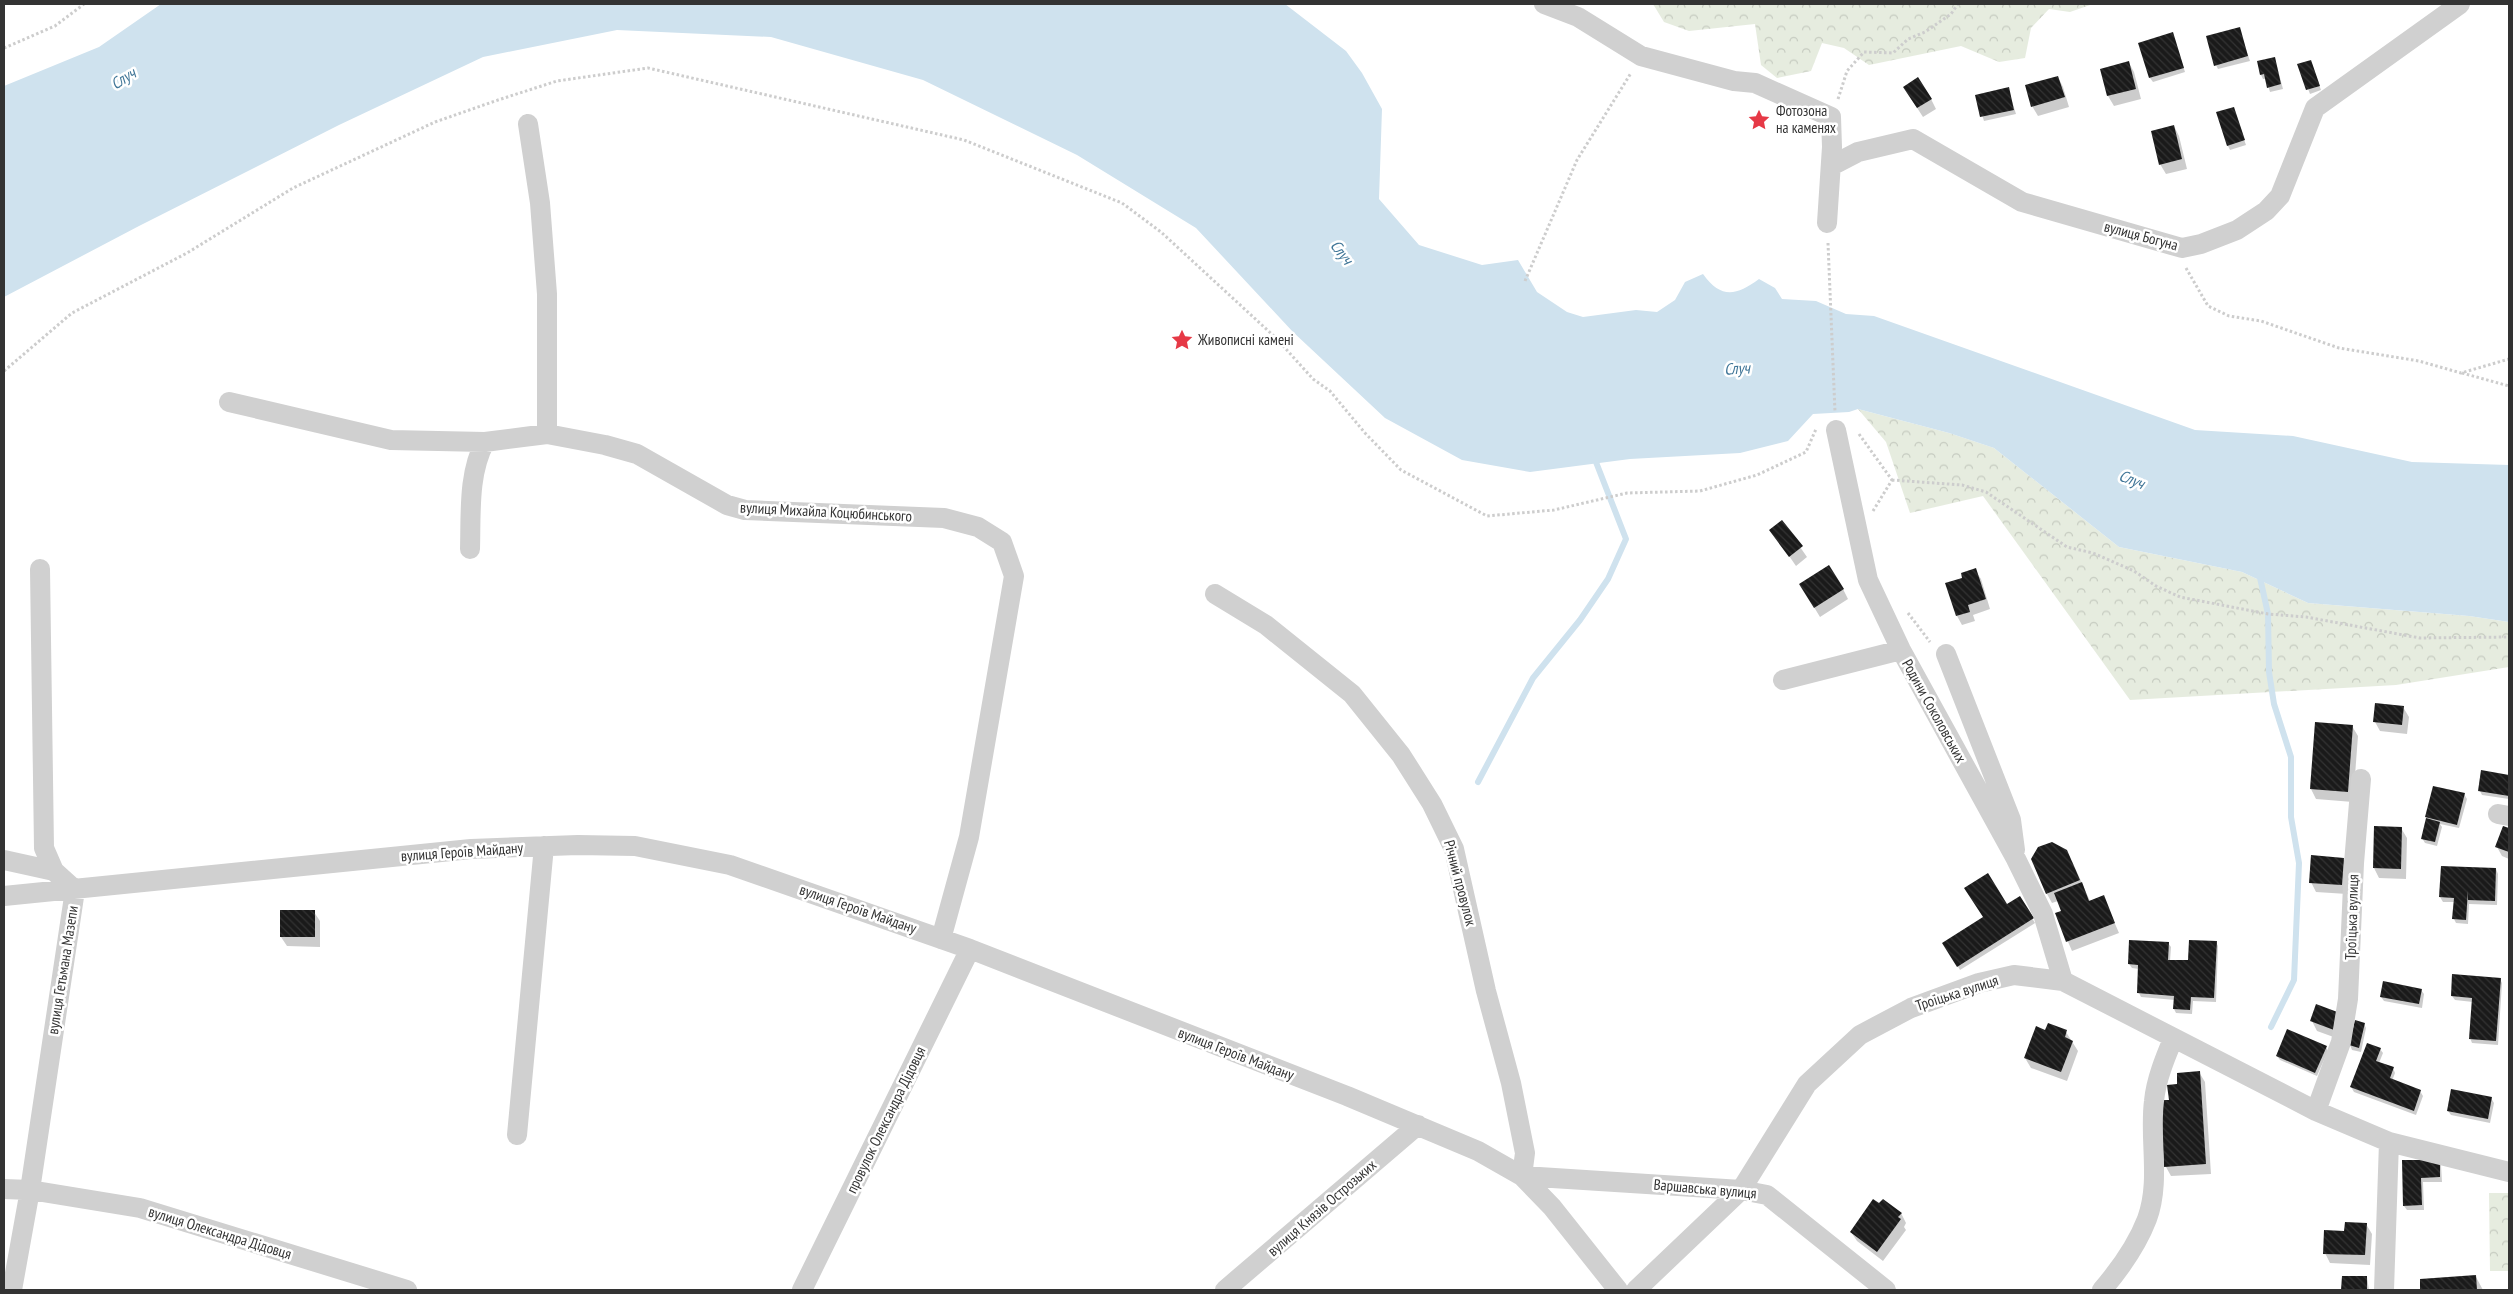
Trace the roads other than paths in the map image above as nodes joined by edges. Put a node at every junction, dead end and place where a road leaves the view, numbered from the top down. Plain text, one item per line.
1 (1544, 4) edge
2 (2460, 4) edge
3 (528, 124) dead end
4 (1831, 166) junction
5 (1827, 223) road end
6 (229, 402) dead end
7 (1835, 428) road end
8 (547, 434) junction
9 (485, 442) junction
10 (470, 548) dead end
11 (40, 568) dead end
12 (1214, 594) dead end
13 (1900, 650) junction
14 (1946, 654) dead end
15 (1783, 680) dead end
16 (2361, 778) dead end
17 (544, 846) junction
18 (2016, 859) junction
19 (4, 860) edge
20 (54, 871) junction
21 (75, 890) junction
22 (4, 896) edge
23 (941, 938) junction
24 (970, 949) junction
25 (2063, 981) junction
26 (2174, 1039) junction
27 (2316, 1111) junction
28 (1418, 1125) junction
29 (517, 1135) dead end
30 (2389, 1142) junction
31 (2509, 1172) edge
32 (1522, 1176) junction
33 (4, 1189) edge
34 (30, 1190) junction
35 (1741, 1190) junction
36 (381, 1286) edge
37 (12, 1290) edge
38 (407, 1290) edge
39 (802, 1290) edge
40 (1225, 1290) edge
41 (1618, 1290) edge
42 (1636, 1290) edge
43 (1886, 1290) edge
44 (2102, 1290) edge
45 (2384, 1290) edge

1 - 4 street
2 - 4 street, вулиця Богуна
3 - 8 street
4 - 5 street
6 - 9 street, вулиця Михайла Коцюбинського
7 - 13 street, Родини Соколовських
8 - 9 street, вулиця Михайла Коцюбинського
8 - 23 street, вулиця Михайла Коцюбинського
9 - 10 street
11 - 20 street, вулиця Гетьмана Мазепи
12 - 32 street, Річний провулок
13 - 15 street
13 - 18 street, Родини Соколовських
14 - 18 street
16 - 27 street, Троїцька вулиця
17 - 21 street, вулиця Героїв Майдану
17 - 23 street, вулиця Героїв Майдану
17 - 29 street
18 - 25 street, Родини Соколовських
19 - 20 street
20 - 21 street, вулиця Гетьмана Мазепи
21 - 22 street, вулиця Героїв Майдану
21 - 34 street, вулиця Гетьмана Мазепи
23 - 24 street, вулиця Героїв Майдану
24 - 28 street, вулиця Героїв Майдану
24 - 39 street, провулок Олександра Дідовця
25 - 26 street, Троїцька вулиця
25 - 35 street, Троїцька вулиця
26 - 27 street, Троїцька вулиця
26 - 44 street
27 - 30 street, Троїцька вулиця
28 - 32 street, вулиця Героїв Майдану
28 - 40 street, вулиця Князів Острозьких
30 - 31 street, Троїцька вулиця
30 - 45 street
32 - 35 street, Варшавська вулиця
32 - 41 street, вулиця Героїв Майдану
33 - 34 street, вулиця Олександра Дідовця
34 - 36 street, вулиця Олександра Дідовця
34 - 37 street, вулиця Гетьмана Мазепи
35 - 42 street, Троїцька вулиця
35 - 43 street, Варшавська вулиця
36 - 38 street, вулиця Олександра Дідовця

